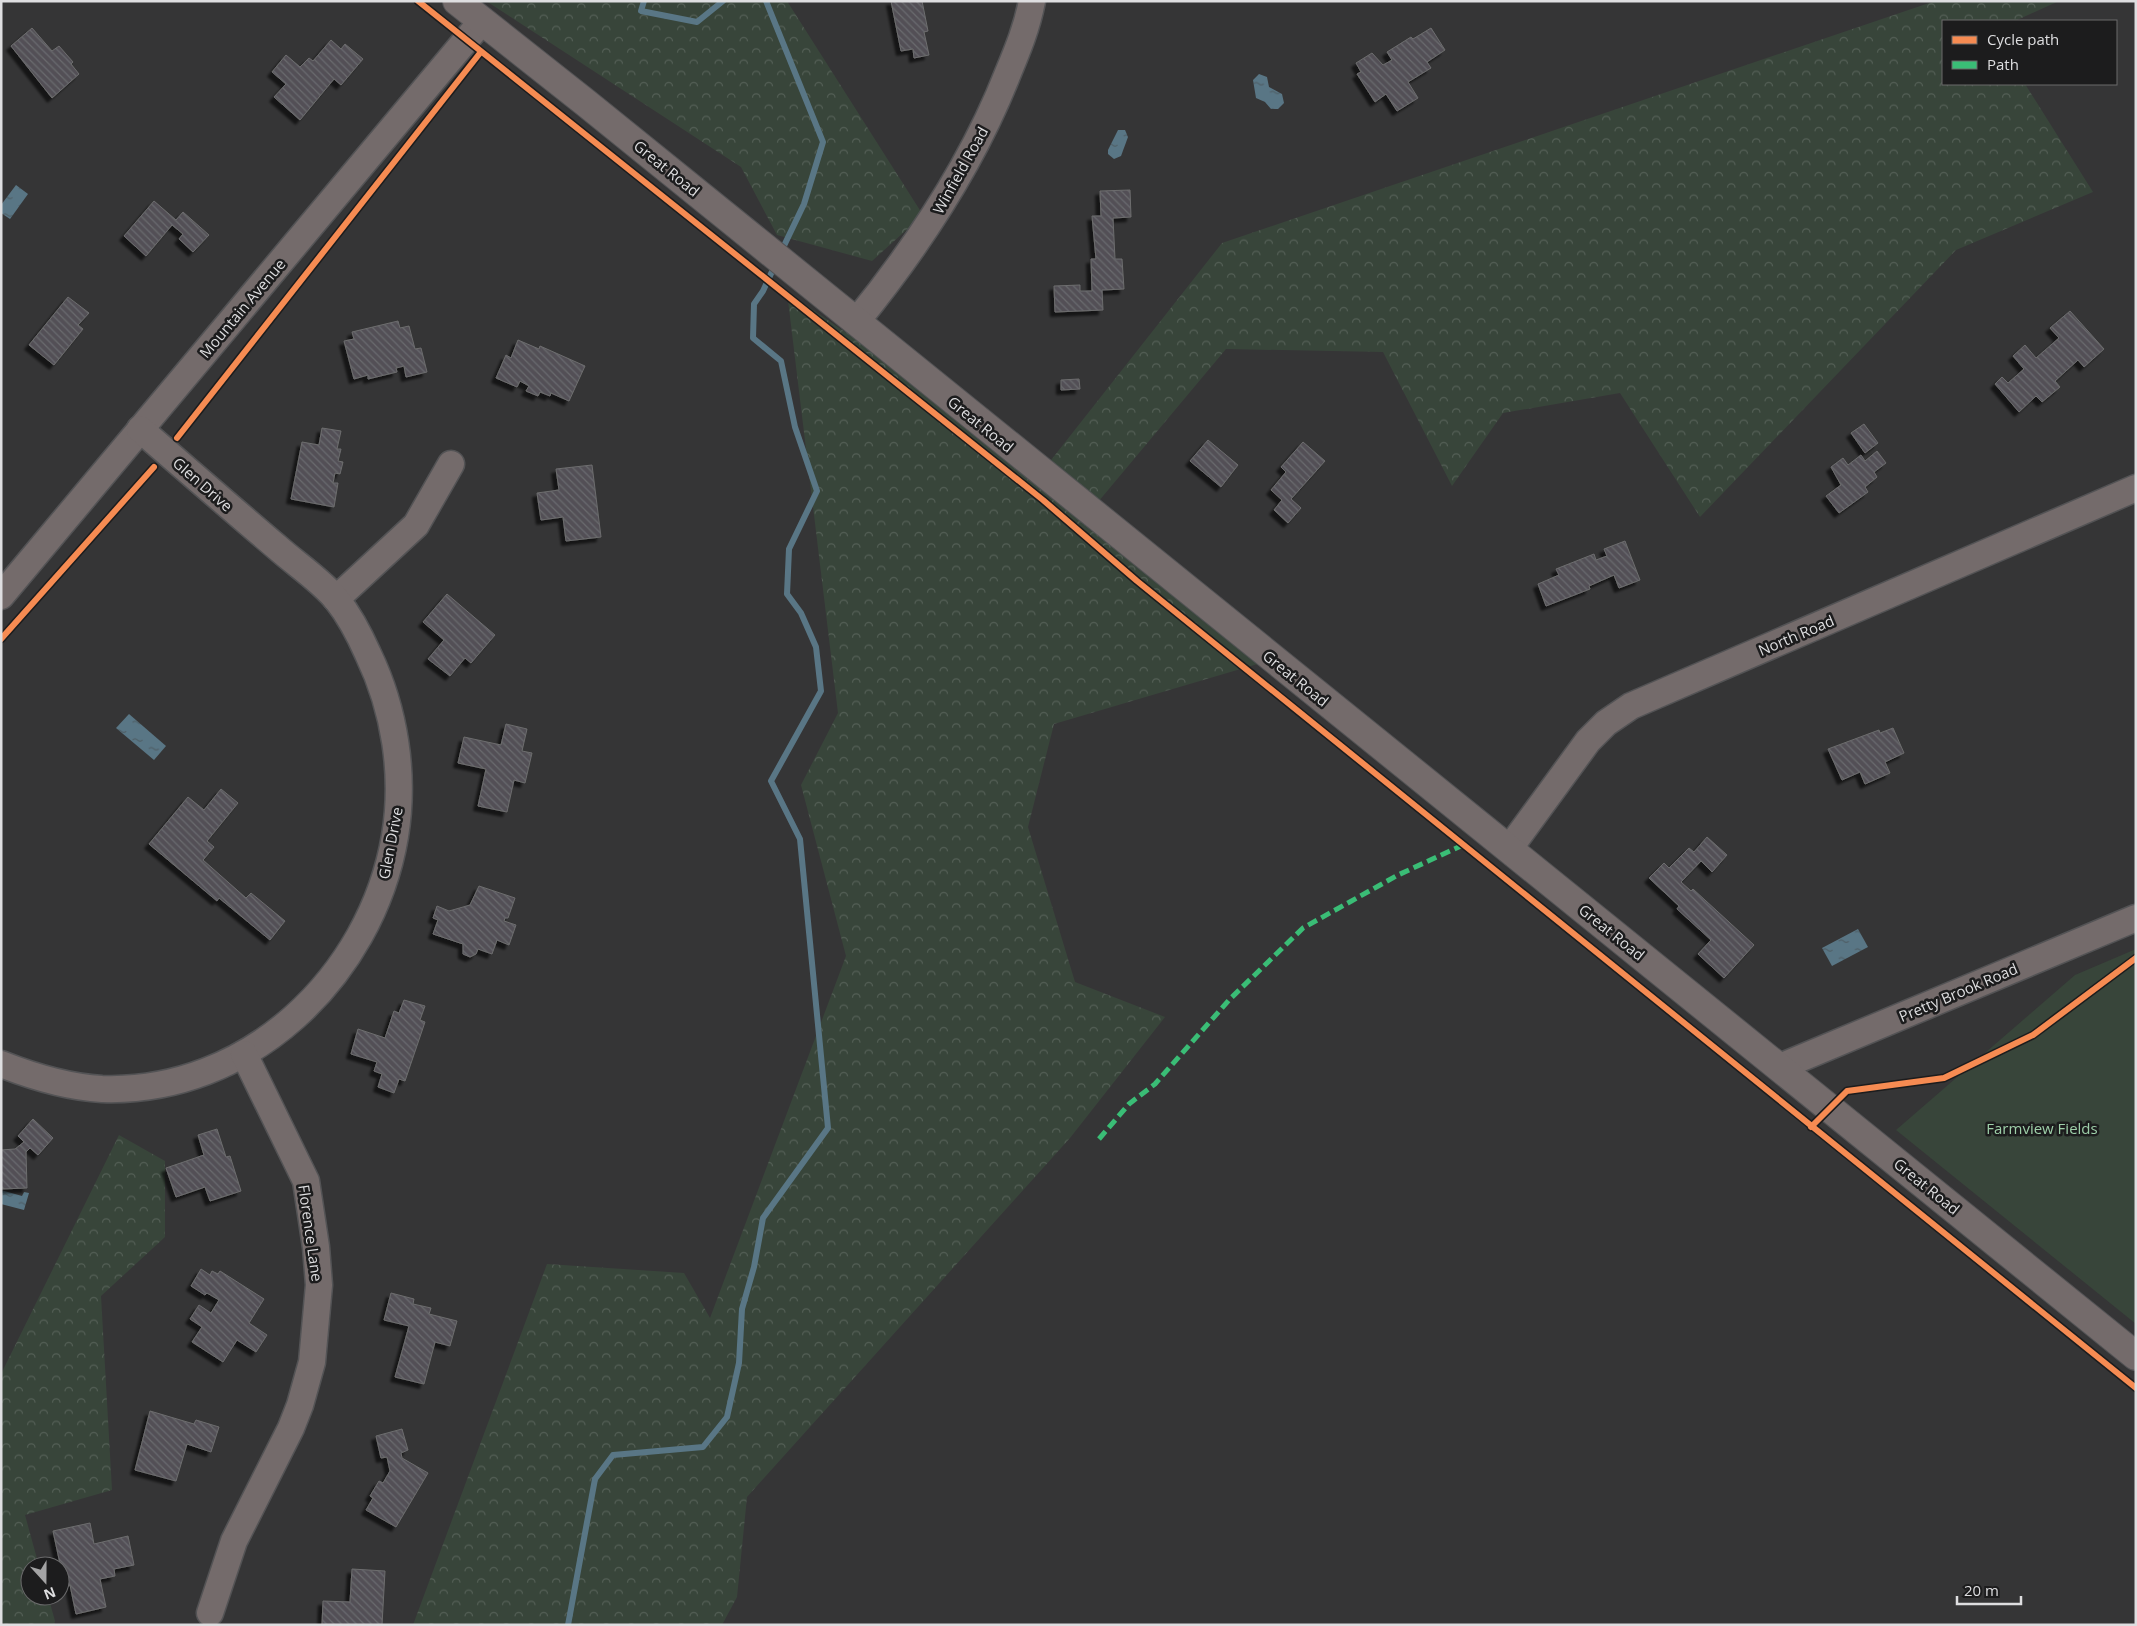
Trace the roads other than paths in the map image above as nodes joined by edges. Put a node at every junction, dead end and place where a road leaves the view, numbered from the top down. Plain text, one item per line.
1 (456, 1) edge
2 (1032, 1) edge
3 (482, 21) junction
4 (856, 322) junction
5 (140, 429) junction
6 (451, 464) dead end
7 (2136, 488) edge
8 (1, 596) edge
9 (336, 599) junction
10 (1509, 849) junction
11 (2136, 918) edge
12 (244, 1054) junction
13 (1, 1064) edge
14 (1780, 1067) junction
15 (2136, 1356) edge
16 (210, 1613) dead end

1 - 3 street, Great Road
2 - 4 street, Winfield Road
3 - 4 street, Great Road
3 - 5 street, Mountain Avenue
4 - 10 street, Great Road
5 - 8 street, Mountain Avenue
5 - 9 street, Glen Drive
6 - 9 street
7 - 10 street, North Road
9 - 12 street, Glen Drive
10 - 14 street, Great Road
11 - 14 street, Pretty Brook Road
12 - 13 street, Glen Drive
12 - 16 street, Florence Lane
14 - 15 street, Great Road

